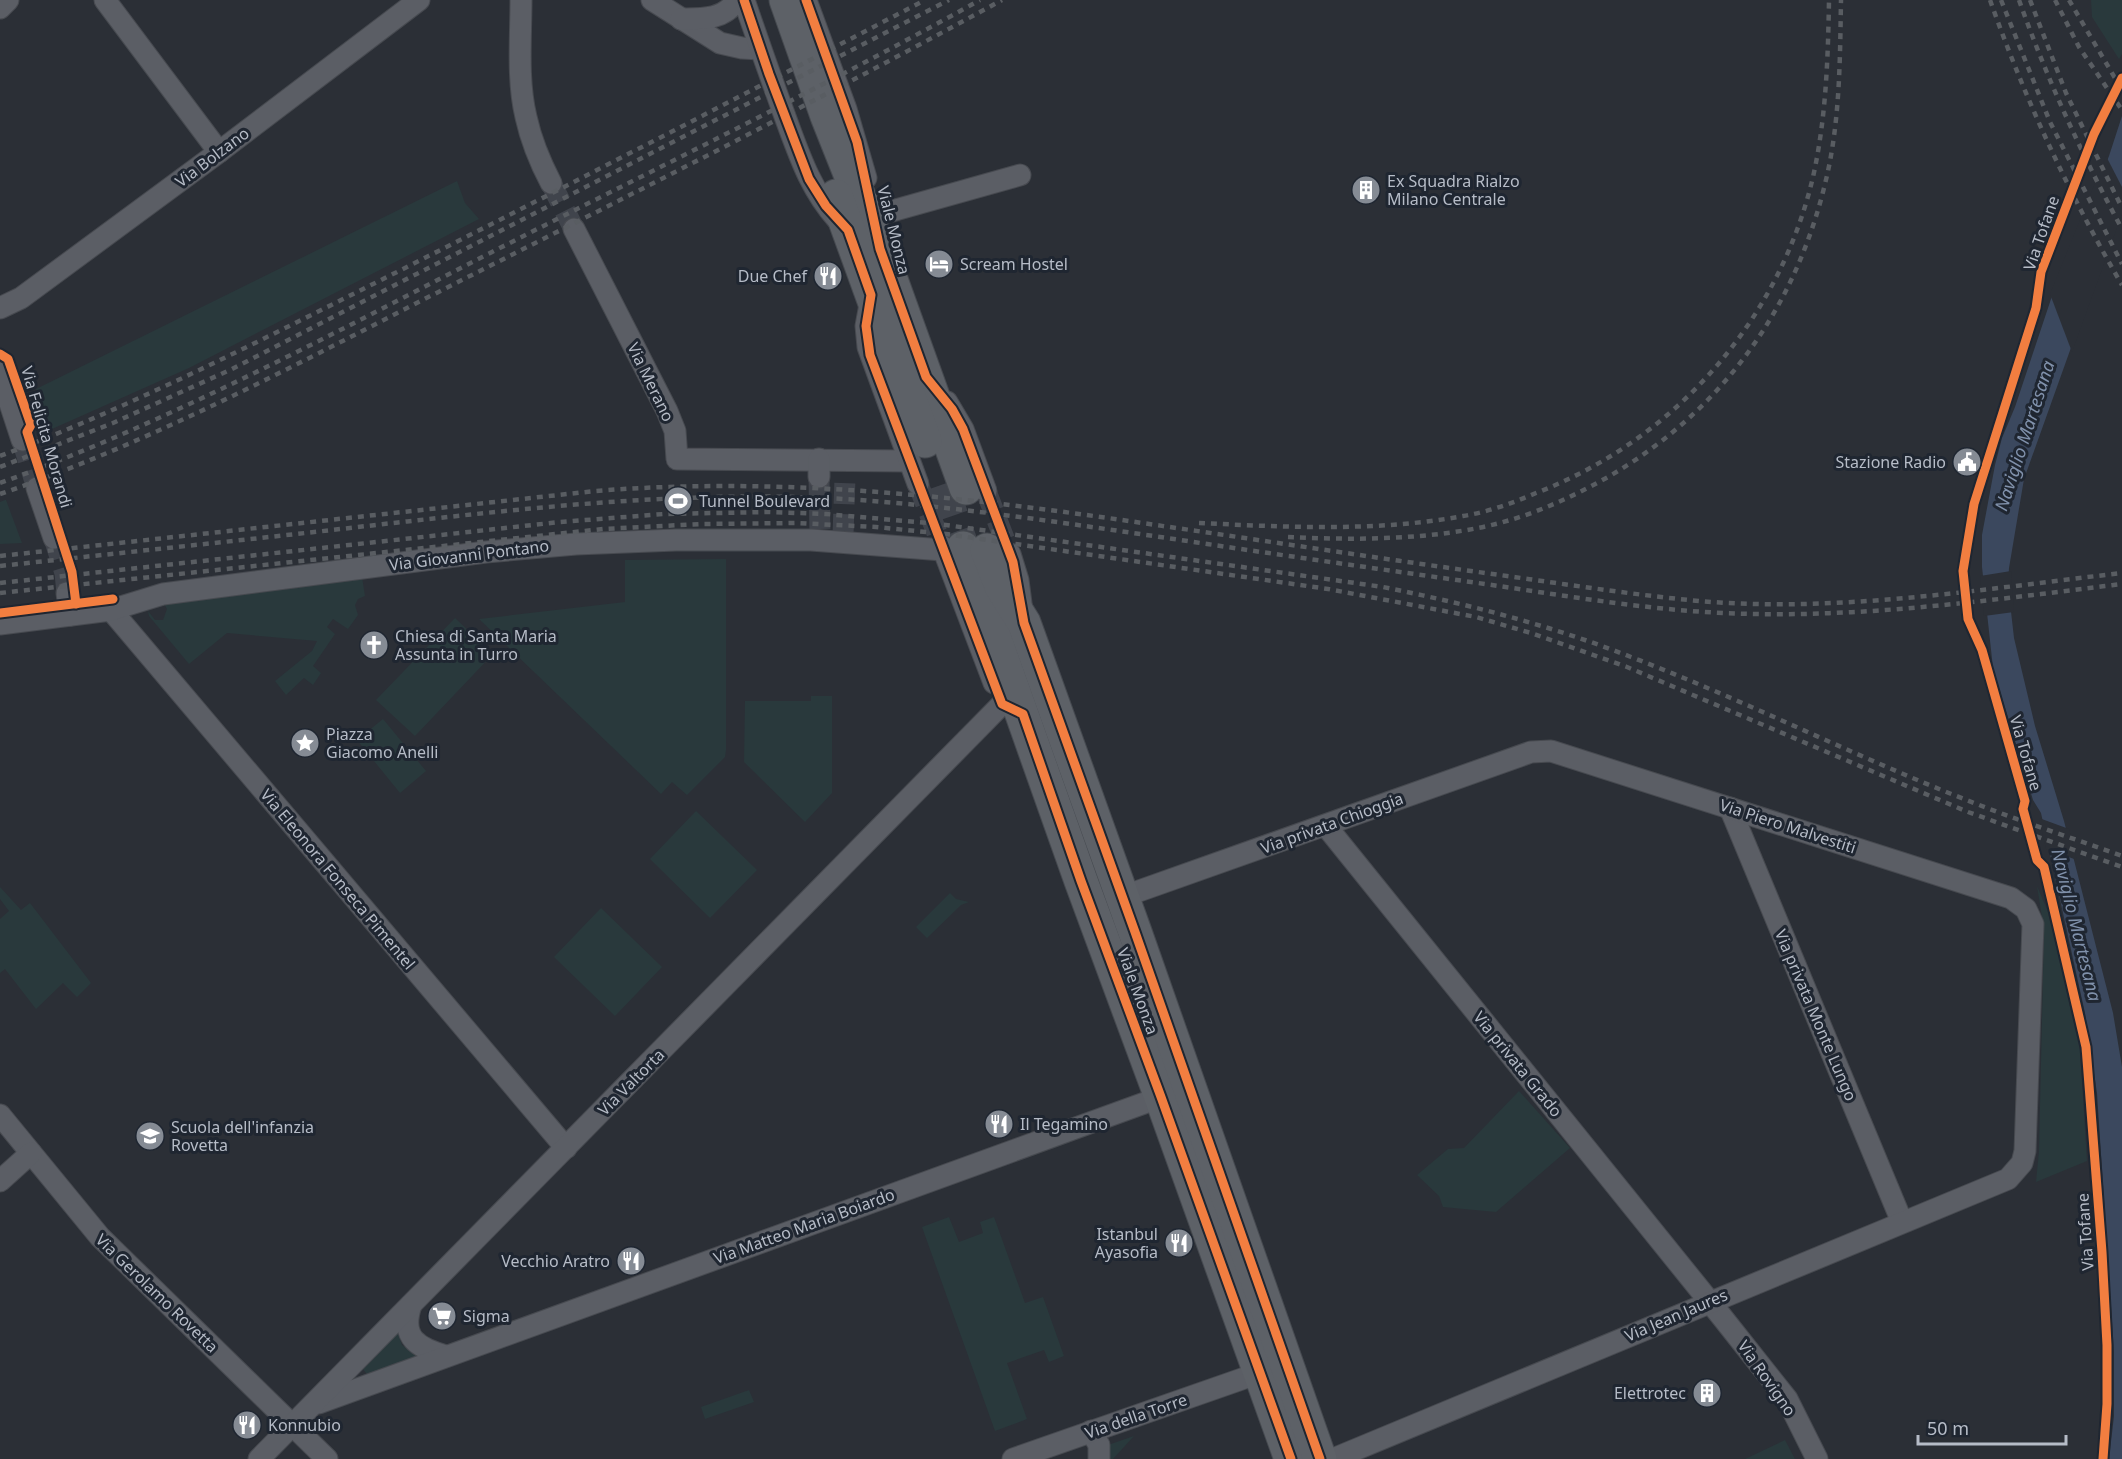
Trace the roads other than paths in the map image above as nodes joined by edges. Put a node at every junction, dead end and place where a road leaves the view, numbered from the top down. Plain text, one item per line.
1 (8, 0) edge
2 (105, 0) edge
3 (419, 0) edge
4 (521, 0) edge
5 (652, 0) edge
6 (737, 0) edge
7 (744, 0) edge
8 (765, 0) edge
9 (786, 0) edge
10 (806, 0) edge
11 (0, 8) edge
12 (681, 19) junction
13 (760, 49) junction
14 (219, 152) junction
15 (1020, 175) dead end
16 (550, 183) tunnel mouth
17 (861, 223) junction
18 (574, 229) tunnel mouth
19 (880, 249) junction
20 (872, 296) junction
21 (0, 308) edge
22 (0, 373) edge
23 (22, 440) tunnel mouth
24 (909, 461) junction
25 (953, 487) junction
26 (37, 488) tunnel mouth
27 (54, 538) tunnel mouth
28 (969, 550) junction
29 (67, 593) tunnel mouth
30 (111, 610) junction
31 (70, 615) junction
32 (0, 624) edge
33 (1012, 709) junction
34 (1541, 750) joint
35 (1730, 808) junction
36 (1326, 826) junction
37 (1122, 897) junction
38 (1091, 908) junction
39 (1176, 1092) junction
40 (0, 1115) edge
41 (566, 1148) junction
42 (31, 1153) junction
43 (2017, 1170) joint
44 (0, 1181) edge
45 (1902, 1222) junction
46 (1709, 1302) junction
47 (411, 1305) junction
48 (446, 1356) junction
49 (1259, 1373) junction
50 (313, 1405) junction
51 (293, 1425) junction
52 (1091, 1431) junction
53 (259, 1459) edge
54 (327, 1459) edge
55 (1013, 1459) edge
56 (1099, 1459) edge
57 (1291, 1459) edge
58 (1320, 1459) edge
59 (1333, 1459) edge
60 (1817, 1459) edge

1 - 11 street
2 - 14 street
3 - 14 street, Via Bolzano
4 - 16 street
5 - 12 street
6 - 12 street
7 - 13 street, Viale Monza
8 - 17 main road, Viale Monza
9 - 19 main road, Viale Monza
10 - 17 street, Viale Monza
12 - 13 street
13 - 17 street, Viale Monza
14 - 21 street, Via Bolzano
15 - 17 street
17 - 19 street, Viale Monza
17 - 20 main road, Viale Monza
18 - 24 street, Via Merano
19 - 25 main road, Viale Monza
20 - 24 street
20 - 25 main road, Viale Monza
22 - 23 street, Via Felicita Morandi
24 - 25 street
26 - 27 street, Via Felicita Morandi
28 - 30 street, Via Giovanni Pontano
28 - 33 main road, Viale Monza
28 - 37 main road, Viale Monza
29 - 31 street
30 - 31 street, Via Giovanni Pontano
30 - 41 street, Via Eleonora Fonseca Pimentel
31 - 32 street, Via Giovanni Pontano
33 - 38 main road, Viale Monza
33 - 41 street, Via Valtorta
34 - 35 street, Via Piero Malvestiti
34 - 36 street, Via privata Chioggia
35 - 43 street, Via Piero Malvestiti
35 - 45 street, Via privata Monte Lungo
36 - 37 street, Via privata Chioggia
36 - 46 street, Via privata Grado
37 - 38 main road
37 - 39 main road, Viale Monza
38 - 39 main road, Viale Monza
39 - 48 street, Via Matteo Maria Boiardo
39 - 49 main road, Viale Monza
39 - 58 main road, Viale Monza
40 - 42 street, Via Gerolamo Rovetta
41 - 47 street, Via Valtorta
42 - 44 street
42 - 51 street, Via Gerolamo Rovetta
43 - 45 street, Via Jean Jaures
45 - 46 street, Via Jean Jaures
46 - 59 street, Via Jean Jaures
46 - 60 street, Via Rovigno
47 - 48 street
47 - 50 street, Via Valtorta
48 - 50 street, Via Matteo Maria Boiardo
49 - 52 street, Via della Torre
49 - 57 main road, Viale Monza
50 - 51 street, Via Valtorta
51 - 53 street, Via Valtorta
51 - 54 street, Via Gerolamo Rovetta
52 - 55 street, Via della Torre
52 - 56 street

